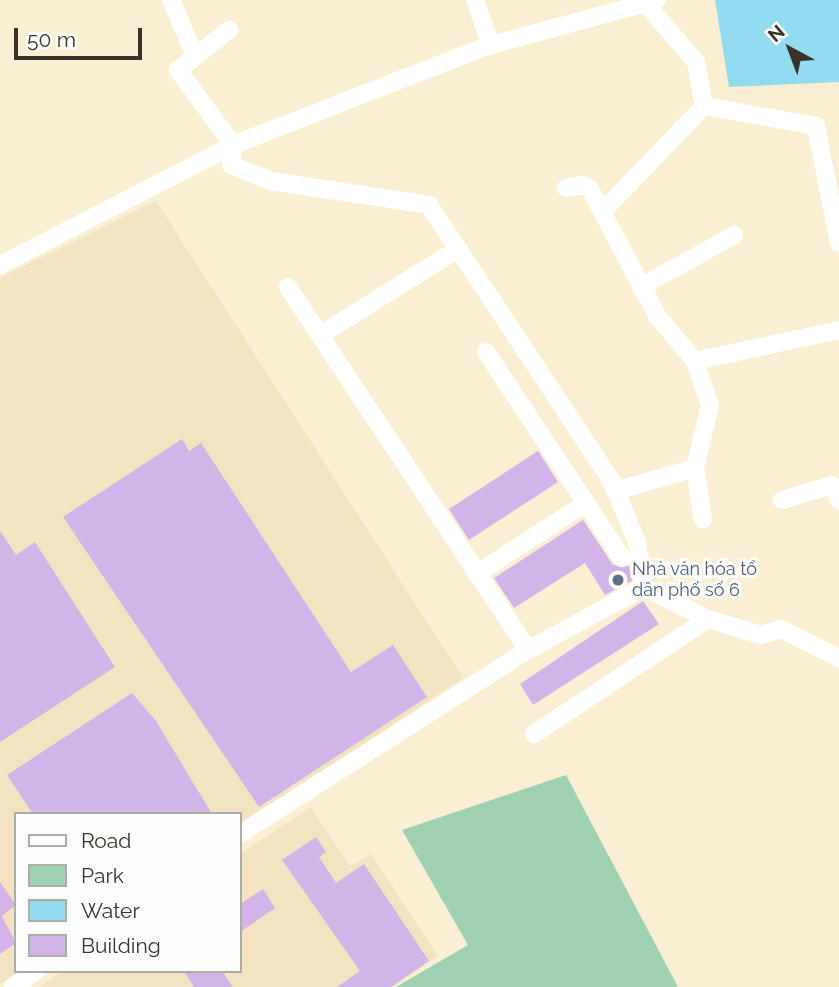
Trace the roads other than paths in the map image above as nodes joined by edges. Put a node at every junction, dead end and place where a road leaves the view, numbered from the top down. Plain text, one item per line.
1 (171, 0) edge
2 (475, 0) edge
3 (651, 2) edge
4 (229, 30) dead end
5 (491, 45) junction
6 (195, 56) junction
7 (704, 106) junction
8 (233, 145) junction
9 (566, 188) dead end
10 (603, 211) junction
11 (734, 235) dead end
12 (839, 243) edge
13 (457, 248) junction
14 (0, 265) edge
15 (288, 287) dead end
16 (641, 287) junction
17 (839, 330) edge
18 (320, 335) junction
19 (486, 352) dead end
20 (695, 361) junction
21 (695, 468) junction
22 (615, 491) junction
23 (782, 500) dead end
24 (839, 500) edge
25 (586, 503) junction
26 (703, 519) dead end
27 (622, 558) dead end
28 (476, 574) junction
29 (644, 587) junction
30 (708, 619) junction
31 (528, 650) junction
32 (839, 658) edge
33 (534, 734) dead end
34 (242, 833) edge
35 (33, 973) edge
36 (13, 987) edge

1 - 6 street
2 - 5 street
3 - 5 street
3 - 7 street
4 - 6 street
5 - 8 street
6 - 8 street
7 - 10 street
7 - 12 street
8 - 13 street
8 - 14 street
9 - 10 street
10 - 16 street
11 - 16 street
13 - 18 street
13 - 22 street
15 - 18 street
16 - 20 street
17 - 20 street
18 - 28 street
19 - 25 street
20 - 21 street
21 - 22 street
21 - 26 street
22 - 29 street
23 - 24 street
25 - 27 street
25 - 28 street
28 - 31 street
29 - 30 street
29 - 31 street
30 - 32 street
30 - 33 street
31 - 34 street
35 - 36 street

